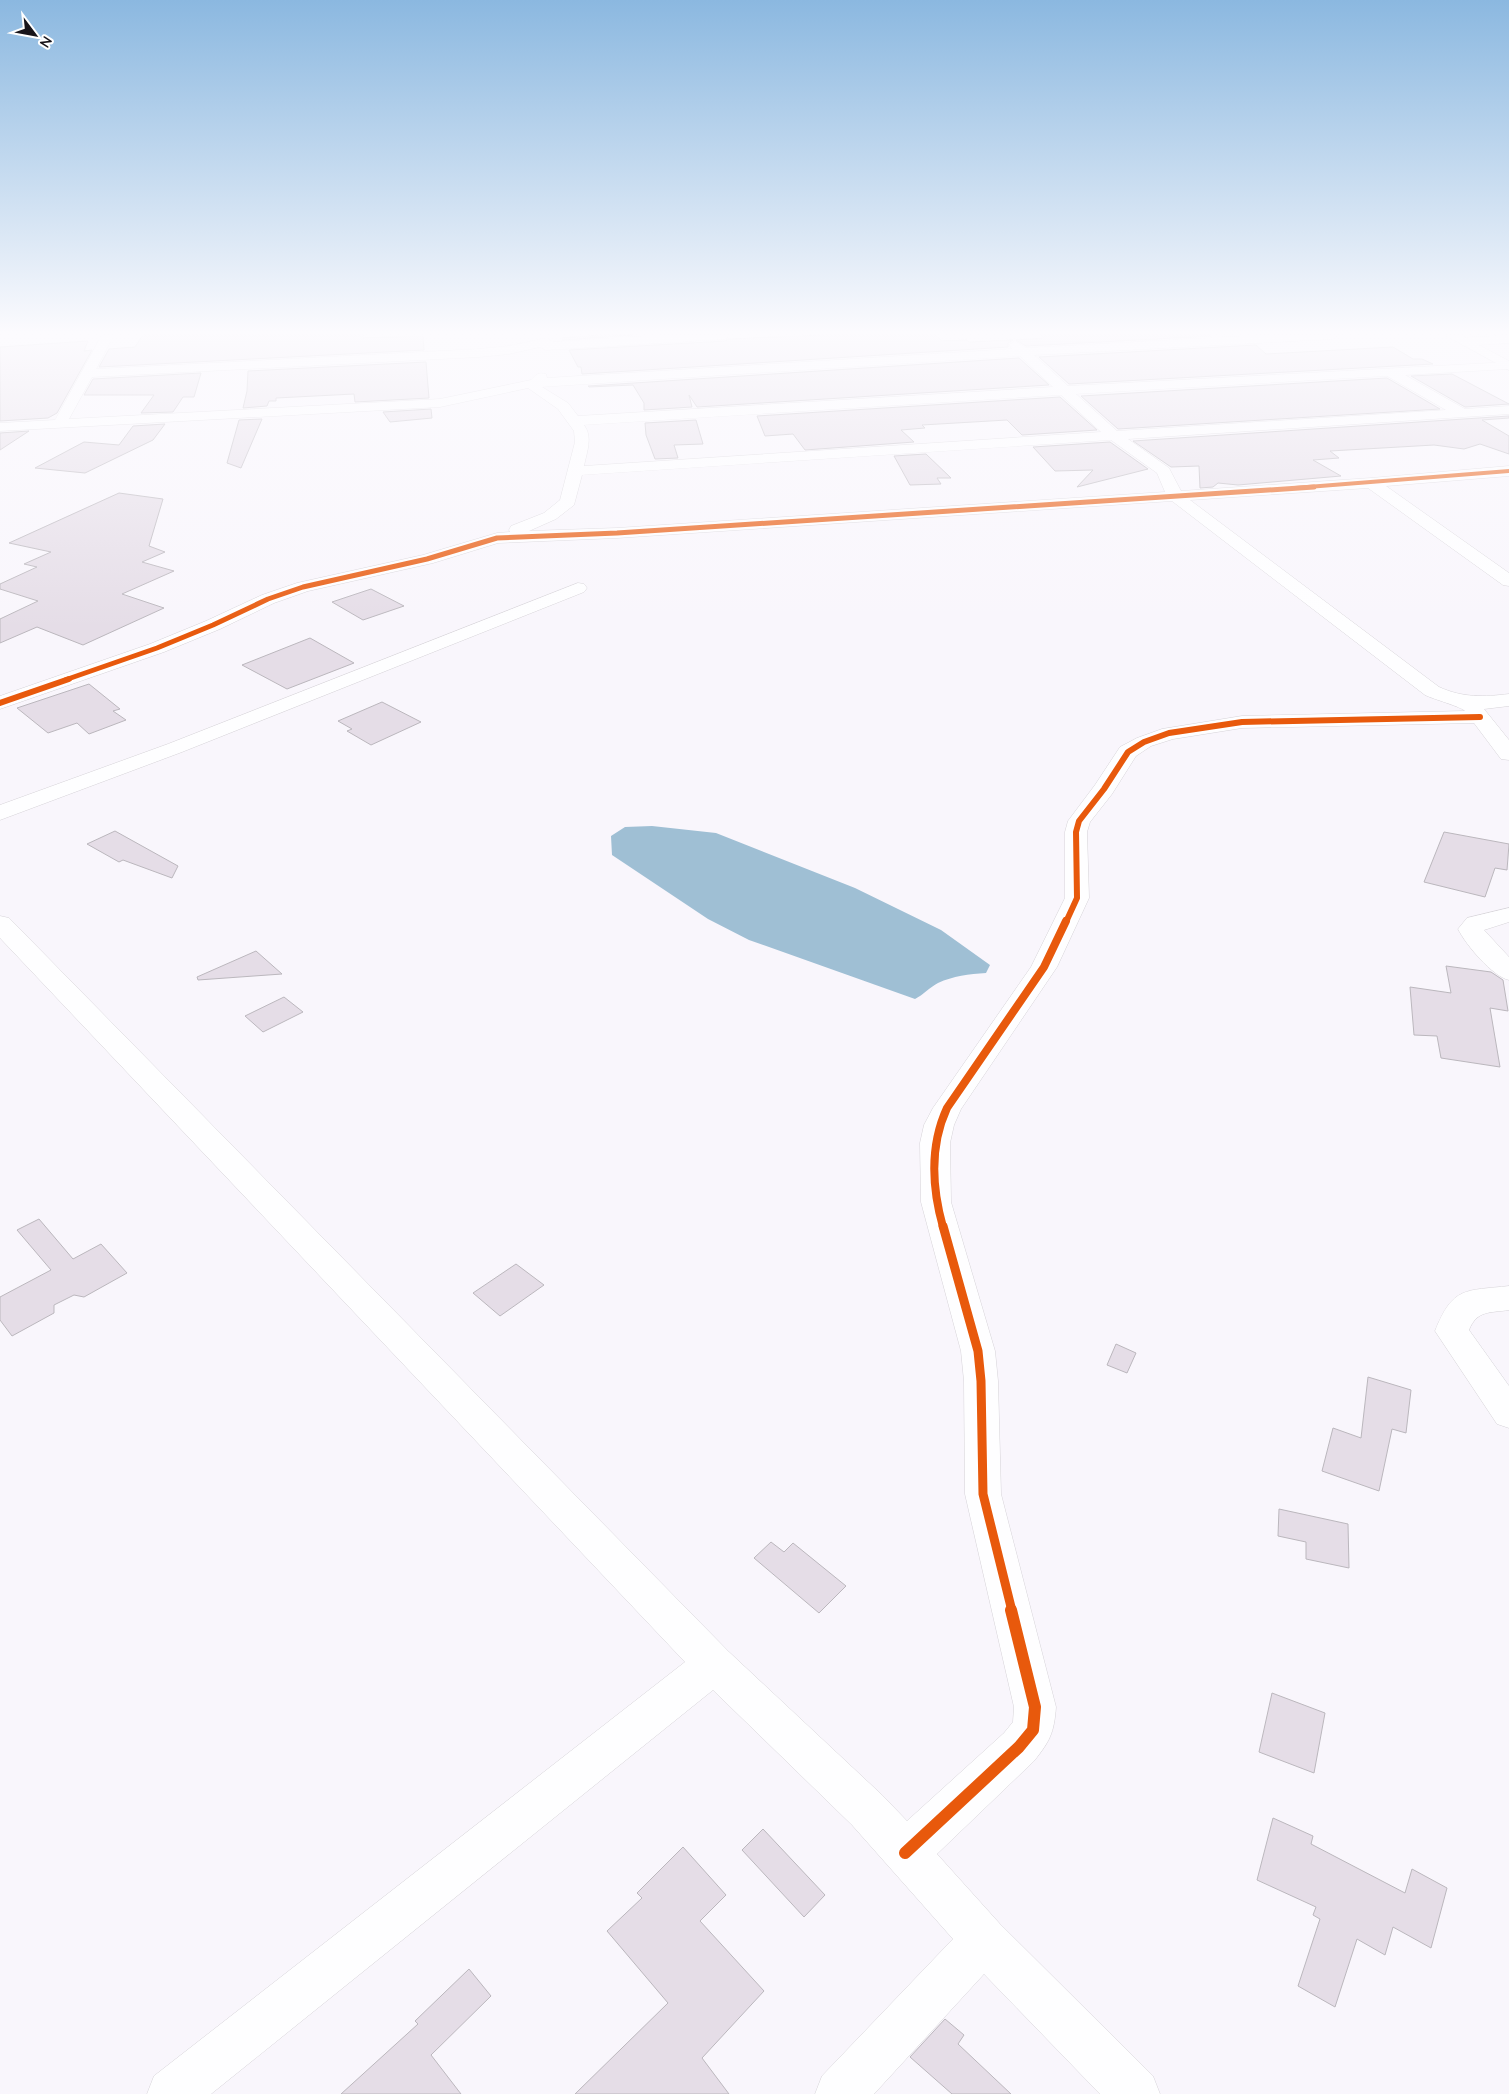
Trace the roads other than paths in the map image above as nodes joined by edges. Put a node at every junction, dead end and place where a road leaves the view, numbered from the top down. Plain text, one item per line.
1 (580, 433) edge
2 (1110, 433) edge
3 (1164, 433) edge
4 (1114, 436) junction
5 (574, 471) junction
6 (1509, 471) edge
7 (1371, 483) junction
8 (1175, 496) junction
9 (497, 538) junction
10 (1509, 581) edge
11 (578, 588) dead end
12 (1509, 700) edge
13 (0, 703) edge
14 (1475, 711) junction
15 (1509, 754) edge
16 (0, 813) edge
17 (1509, 914) edge
18 (0, 923) edge
19 (1509, 972) edge
20 (1509, 1298) edge
21 (1509, 1414) edge
22 (714, 1664) junction
23 (905, 1853) junction
24 (984, 1940) junction
25 (172, 2094) edge
26 (840, 2094) edge
27 (1134, 2094) edge

1 - 5 street
2 - 4 street
3 - 4 street
4 - 5 street
4 - 8 street
5 - 9 street
6 - 7 street
7 - 8 street
7 - 10 street
8 - 9 street
8 - 14 street
9 - 13 street
11 - 16 street
12 - 14 street
14 - 15 street
14 - 23 street
17 - 19 street
18 - 22 street
20 - 21 street
22 - 23 street
22 - 25 street
23 - 24 street
24 - 26 street
24 - 27 street

